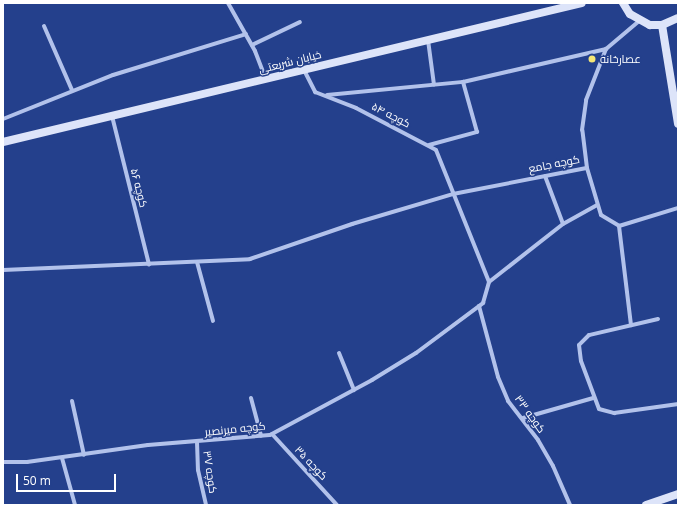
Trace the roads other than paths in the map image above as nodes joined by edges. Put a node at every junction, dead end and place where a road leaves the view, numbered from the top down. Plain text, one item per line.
1 (228, 3) edge
2 (582, 3) edge
3 (622, 3) edge
4 (678, 18) edge
5 (639, 21) junction
6 (300, 22) dead end
7 (662, 25) junction
8 (44, 26) dead end
9 (246, 34) junction
10 (428, 40) junction
11 (252, 45) junction
12 (606, 49) junction
13 (304, 70) junction
14 (266, 79) junction
15 (464, 82) junction
16 (675, 82) edge
17 (434, 84) junction
18 (72, 90) junction
19 (324, 96) junction
20 (112, 116) junction
21 (3, 119) edge
22 (678, 124) edge
23 (3, 142) edge
24 (429, 145) junction
25 (587, 168) junction
26 (545, 176) junction
27 (453, 194) junction
28 (597, 205) junction
29 (678, 208) edge
30 (563, 224) junction
31 (619, 226) junction
32 (196, 262) junction
33 (149, 264) junction
34 (3, 270) edge
35 (489, 282) junction
36 (479, 306) junction
37 (658, 320) dead end
38 (213, 321) dead end
39 (631, 326) junction
40 (339, 353) dead end
41 (354, 390) junction
42 (251, 398) dead end
43 (593, 398) junction
44 (72, 401) dead end
45 (678, 404) edge
46 (523, 418) junction
47 (272, 434) junction
48 (261, 436) junction
49 (197, 442) junction
50 (84, 455) junction
51 (62, 458) junction
52 (3, 462) edge
53 (678, 494) edge
54 (669, 501) edge
55 (75, 505) edge
56 (206, 505) edge
57 (337, 505) edge
58 (570, 505) edge
59 (646, 505) edge

1 - 9 street
2 - 10 street, خیابان شریعتی
3 - 5 street
4 - 7 street
5 - 7 street
5 - 12 street
6 - 11 street
7 - 16 street
8 - 18 street
9 - 11 street
9 - 18 street
10 - 13 street, خیابان شریعتی
10 - 17 street
11 - 14 street
12 - 15 street
12 - 25 street, کوچه جامع
13 - 14 street, خیابان شریعتی
13 - 19 street, کوچه ۵۴
14 - 20 street, خیابان شریعتی
15 - 17 street
15 - 24 street
16 - 22 street
17 - 19 street
18 - 21 street
19 - 24 street, کوچه ۵۴
20 - 23 street, خیابان شریعتی
20 - 33 street, کوچه ۵۶
24 - 27 street, کوچه ۵۴
25 - 26 street, کوچه جامع
25 - 28 street
26 - 27 street, کوچه جامع
26 - 30 street
27 - 32 street, کوچه جامع
27 - 35 street, کوچه ۵۴
28 - 30 street
28 - 31 street
29 - 31 street
30 - 35 street
31 - 39 street
32 - 33 street, کوچه جامع
32 - 38 street
33 - 34 street, کوچه جامع
35 - 36 street, کوچه میرنصیر
36 - 41 street, کوچه میرنصیر
36 - 46 street, کوچه ۳۳
37 - 39 street
39 - 43 street
40 - 41 street
41 - 47 street, کوچه میرنصیر
42 - 48 street
43 - 45 street
43 - 46 street
44 - 50 street
46 - 58 street, کوچه ۳۳
47 - 48 street, کوچه میرنصیر
47 - 57 street, کوچه ۳۵
48 - 49 street, کوچه میرنصیر
49 - 50 street, کوچه میرنصیر
49 - 56 street, کوچه ۳۷
50 - 51 street, کوچه میرنصیر
51 - 52 street, کوچه میرنصیر
51 - 55 street
53 - 54 street
54 - 59 street

